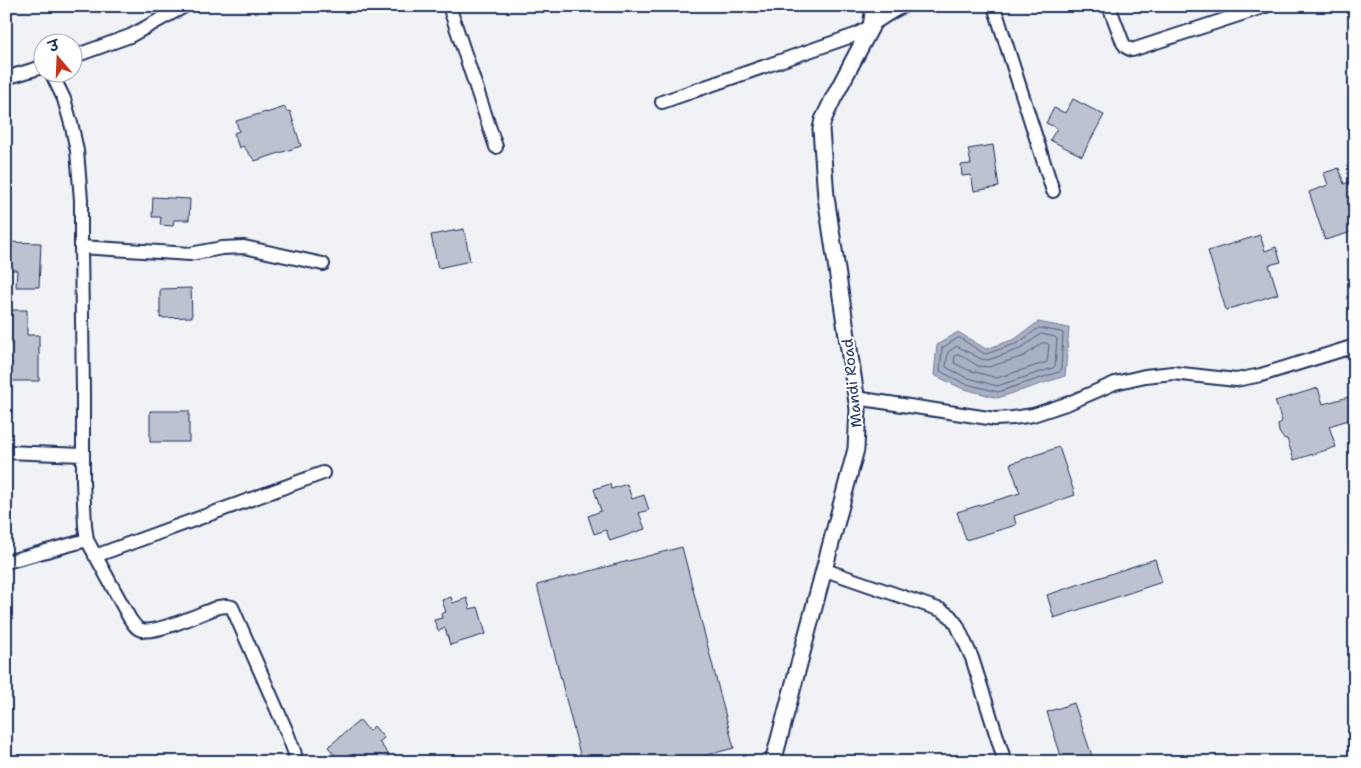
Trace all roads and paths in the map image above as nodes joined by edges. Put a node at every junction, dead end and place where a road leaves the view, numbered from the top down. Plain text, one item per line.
1 (185, 6) edge
2 (449, 6) edge
3 (874, 6) edge
4 (904, 6) edge
5 (994, 6) edge
6 (1109, 6) edge
7 (1266, 6) edge
8 (871, 27) junction
9 (82, 54) edge
10 (32, 70) edge
11 (6, 78) edge
12 (56, 82) edge
13 (662, 102) dead end
14 (496, 147) dead end
15 (1053, 191) dead end
16 (81, 247) junction
17 (324, 264) dead end
18 (1355, 346) edge
19 (856, 398) junction
20 (6, 452) edge
21 (83, 455) junction
22 (323, 473) dead end
23 (87, 540) junction
24 (95, 556) junction
25 (6, 562) edge
26 (825, 570) junction
27 (297, 762) edge
28 (773, 762) edge
29 (1005, 762) edge

1 - 9 street
2 - 14 street
3 - 8 street, Mandi Road
4 - 8 street
5 - 15 street
6 - 7 street
8 - 13 street
8 - 19 street, Mandi Road
10 - 11 street
12 - 16 street
16 - 17 street
16 - 21 street
18 - 19 street
19 - 26 street, Mandi Road
20 - 21 street
21 - 23 street
22 - 24 street
23 - 24 street
23 - 25 street
24 - 27 street
26 - 28 street, Mandi Road
26 - 29 street

